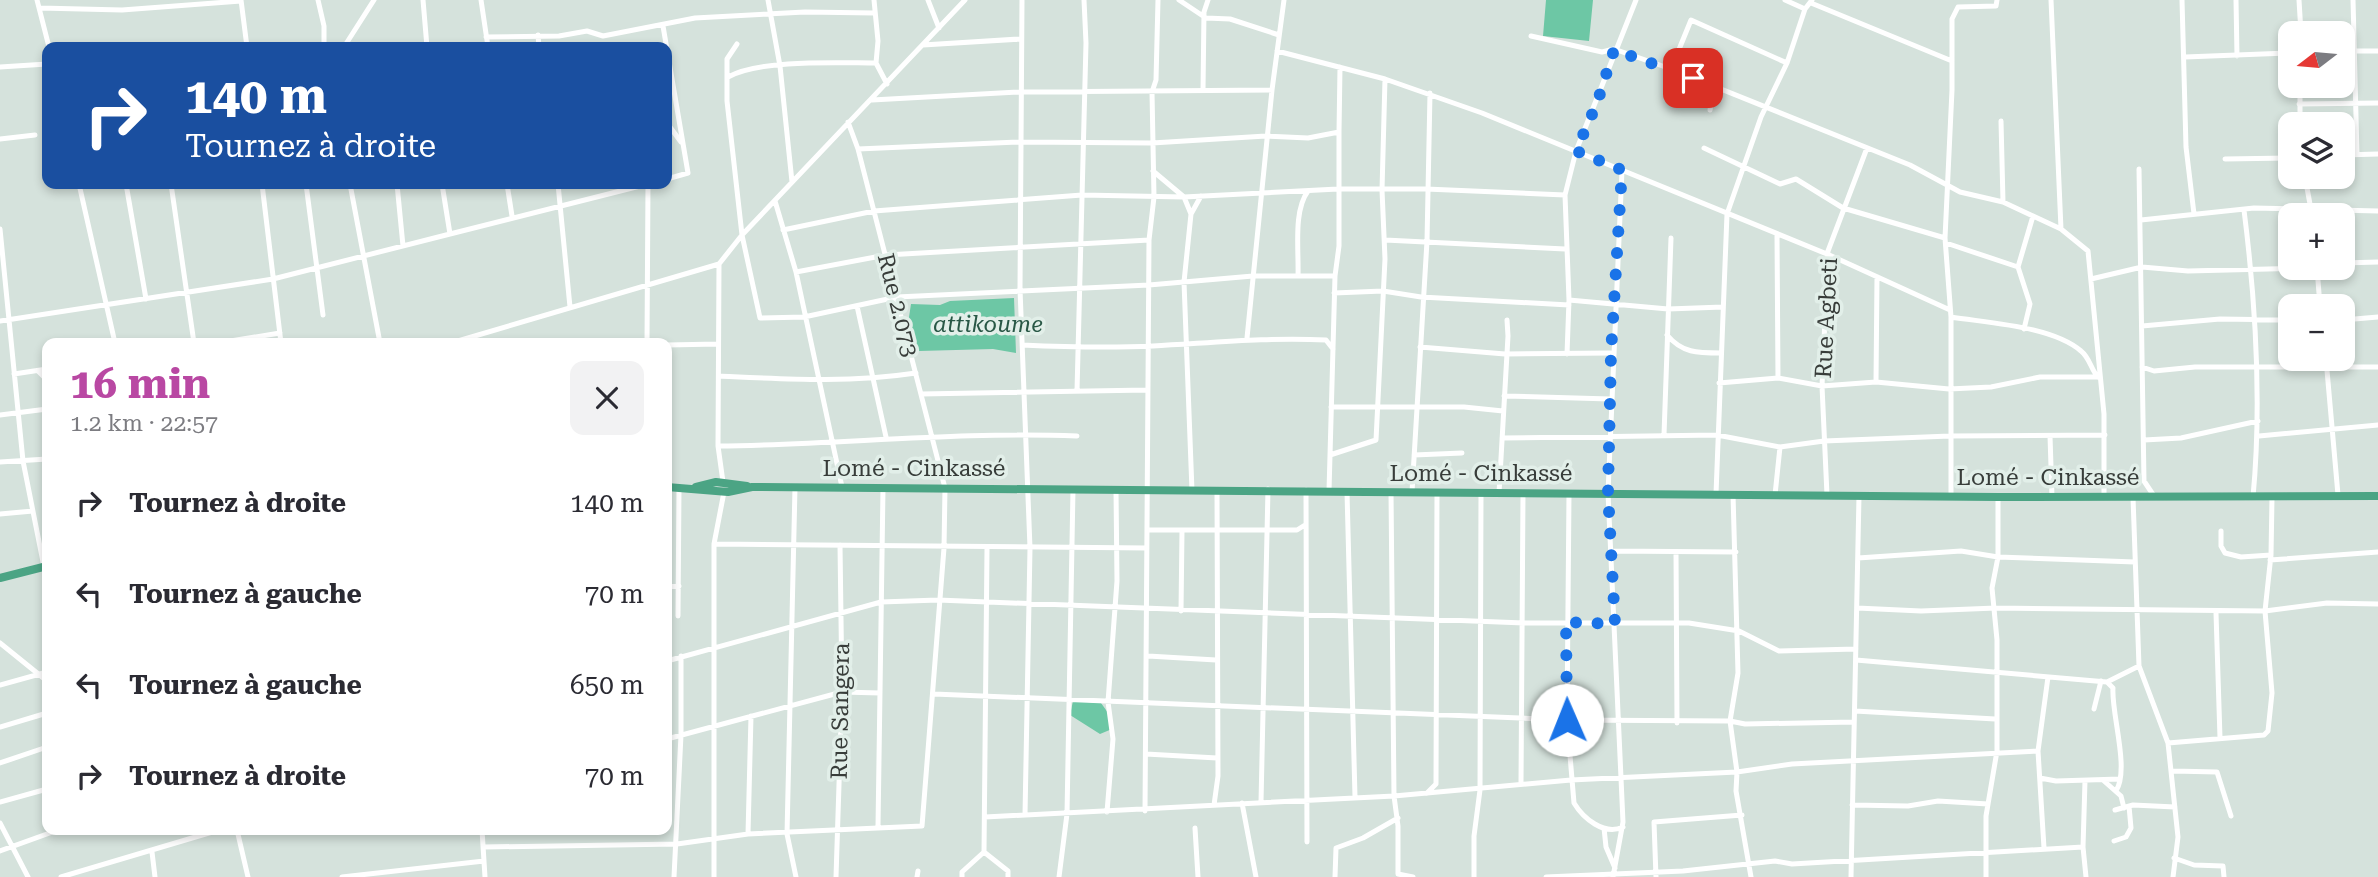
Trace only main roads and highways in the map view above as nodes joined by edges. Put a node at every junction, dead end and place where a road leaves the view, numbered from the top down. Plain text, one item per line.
1 (721, 482) junction
2 (672, 487) edge
3 (696, 487) junction
4 (2378, 496) edge
5 (42, 567) edge
6 (0, 578) edge

1 - 3 highway, Lomé - Cinkassé
1 - 3 highway, Lomé - Cinkassé
1 - 4 highway, Lomé - Cinkassé
2 - 3 highway, Lomé - Cinkassé
5 - 6 highway

